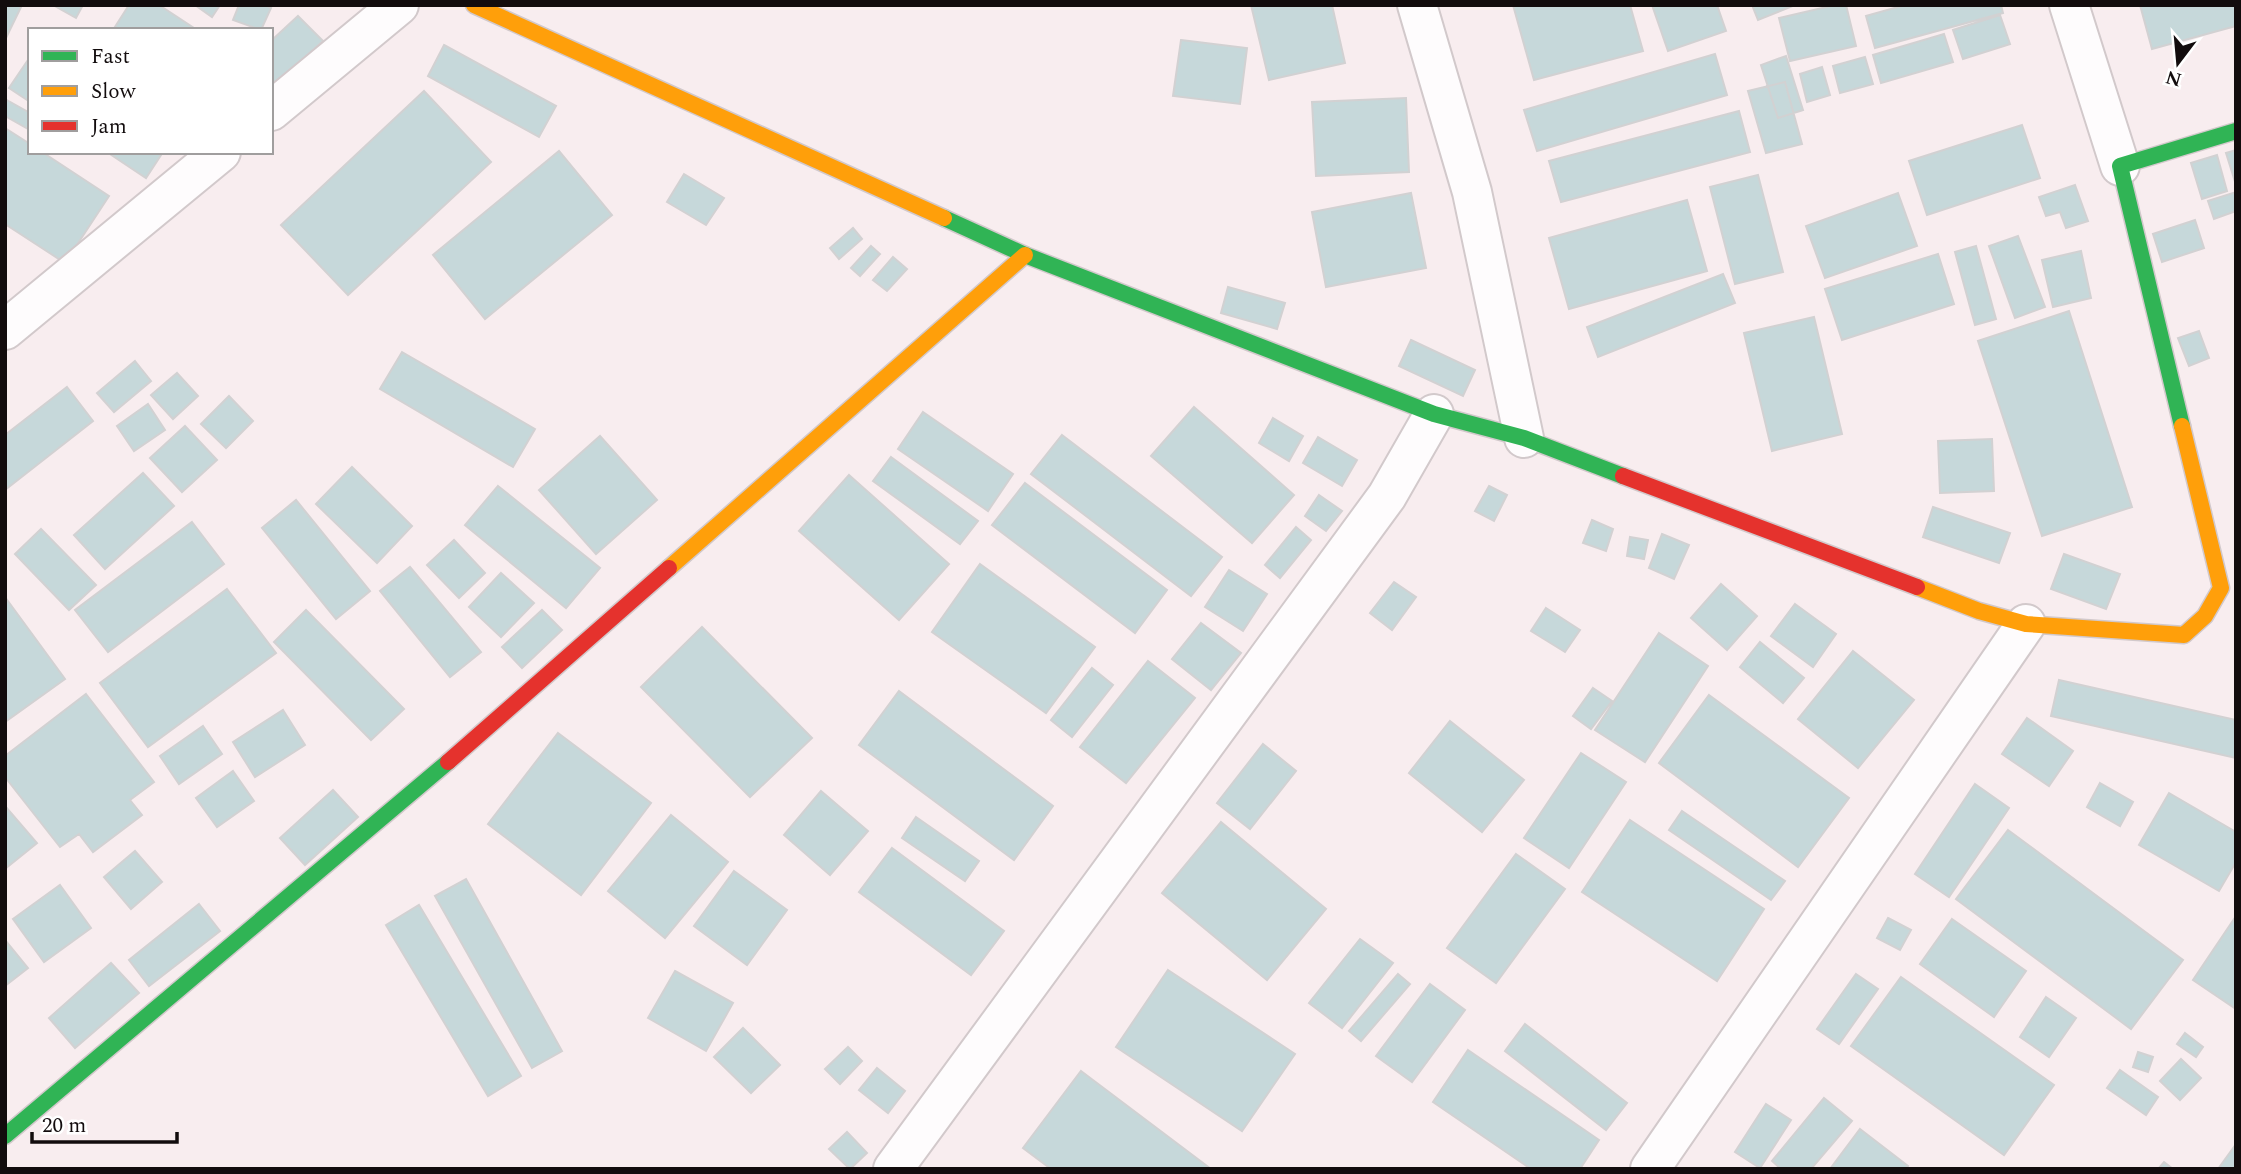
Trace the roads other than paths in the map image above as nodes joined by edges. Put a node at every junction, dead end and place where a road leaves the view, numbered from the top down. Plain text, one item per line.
1 (399, 5) edge
2 (474, 5) edge
3 (1417, 5) edge
4 (2069, 5) edge
5 (273, 109) edge
6 (2236, 131) edge
7 (219, 154) edge
8 (2120, 166) junction
9 (1026, 255) junction
10 (5, 330) edge
11 (1434, 414) junction
12 (1524, 438) junction
13 (2026, 624) junction
14 (5, 1136) edge
15 (894, 1169) edge
16 (1650, 1169) edge

1 - 5 street
2 - 9 street
3 - 12 street
4 - 8 street
6 - 8 street
7 - 10 street
8 - 13 street
9 - 11 street
9 - 14 street
11 - 12 street
11 - 15 street
12 - 13 street
13 - 16 street

